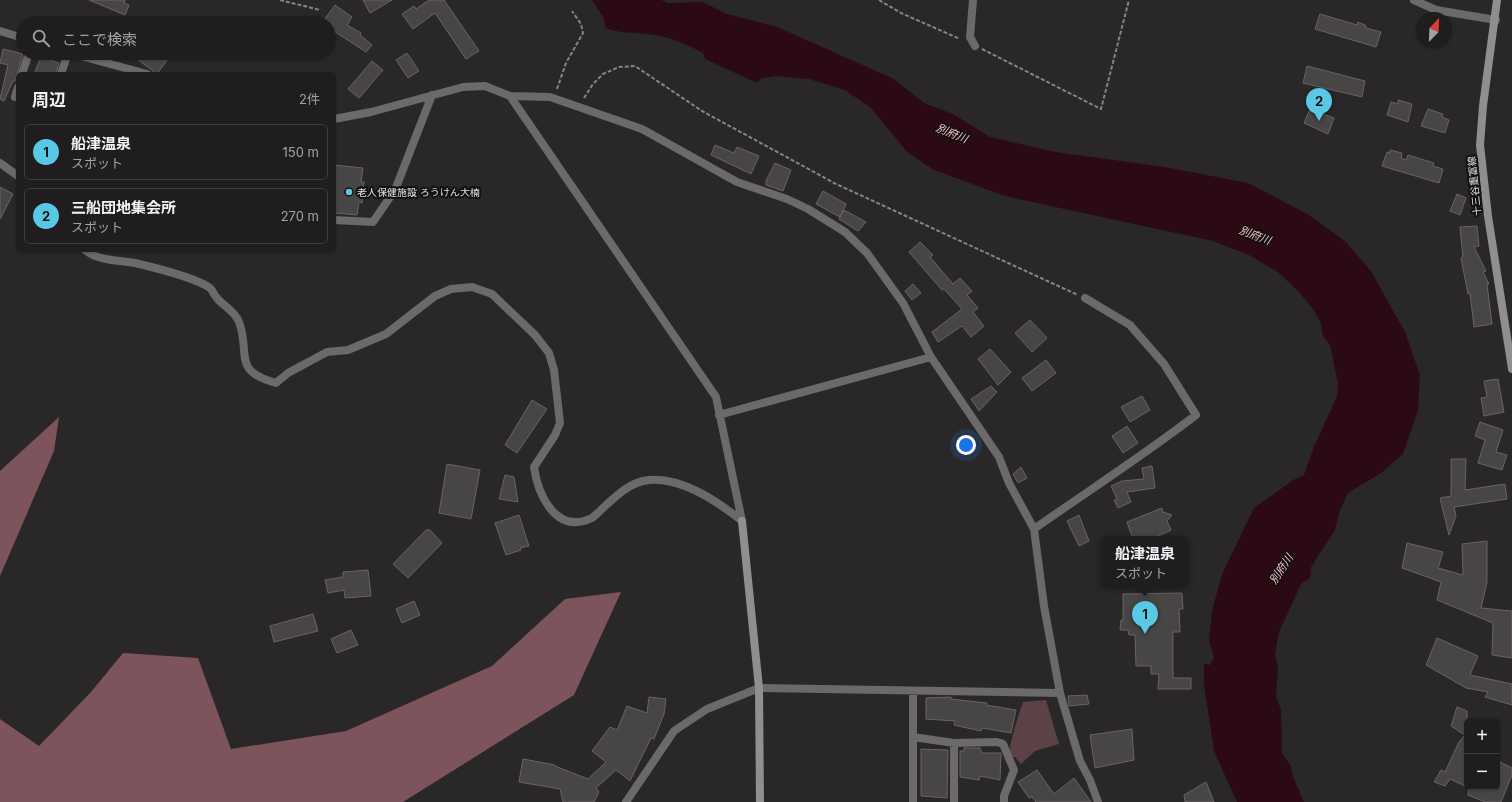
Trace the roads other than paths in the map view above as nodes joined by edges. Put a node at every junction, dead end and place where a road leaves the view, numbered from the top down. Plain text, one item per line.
1 (973, 0) edge
2 (1414, 0) edge
3 (1497, 0) edge
4 (1496, 20) junction
5 (0, 31) edge
6 (16, 36) edge
7 (976, 46) road end
8 (27, 60) edge
9 (66, 60) edge
10 (91, 60) edge
11 (23, 72) edge
12 (62, 72) edge
13 (130, 72) edge
14 (16, 94) edge
15 (432, 96) junction
16 (510, 96) junction
17 (15, 97) dead end
18 (336, 119) edge
19 (0, 163) edge
20 (16, 175) edge
21 (336, 220) edge
22 (89, 252) edge
23 (1085, 298) road end
24 (1509, 337) edge
25 (931, 357) junction
26 (1512, 369) edge
27 (719, 415) junction
28 (742, 521) junction
29 (1034, 529) junction
30 (759, 688) junction
31 (913, 692) junction
32 (1060, 693) junction
33 (913, 738) junction
34 (954, 743) junction
35 (626, 802) edge
36 (760, 802) edge
37 (913, 802) edge
38 (954, 802) edge
39 (1004, 802) edge
40 (1098, 802) edge

1 - 7 street
2 - 4 street
3 - 4 main road, 十三谷重富線
4 - 24 main road, 十三谷重富線
5 - 6 street
8 - 11 street
9 - 12 street
10 - 13 street
14 - 17 street
15 - 16 street
15 - 18 street
15 - 21 street
16 - 25 street
16 - 27 street
19 - 20 street
22 - 28 street
23 - 29 street
24 - 26 main road, 十三谷重富線
25 - 27 street
25 - 29 street
27 - 28 street
28 - 30 main road
29 - 32 street
30 - 31 street
30 - 35 street
30 - 36 main road
31 - 32 street
31 - 33 street
32 - 40 street
33 - 34 street
33 - 37 street
34 - 38 street
34 - 39 street

